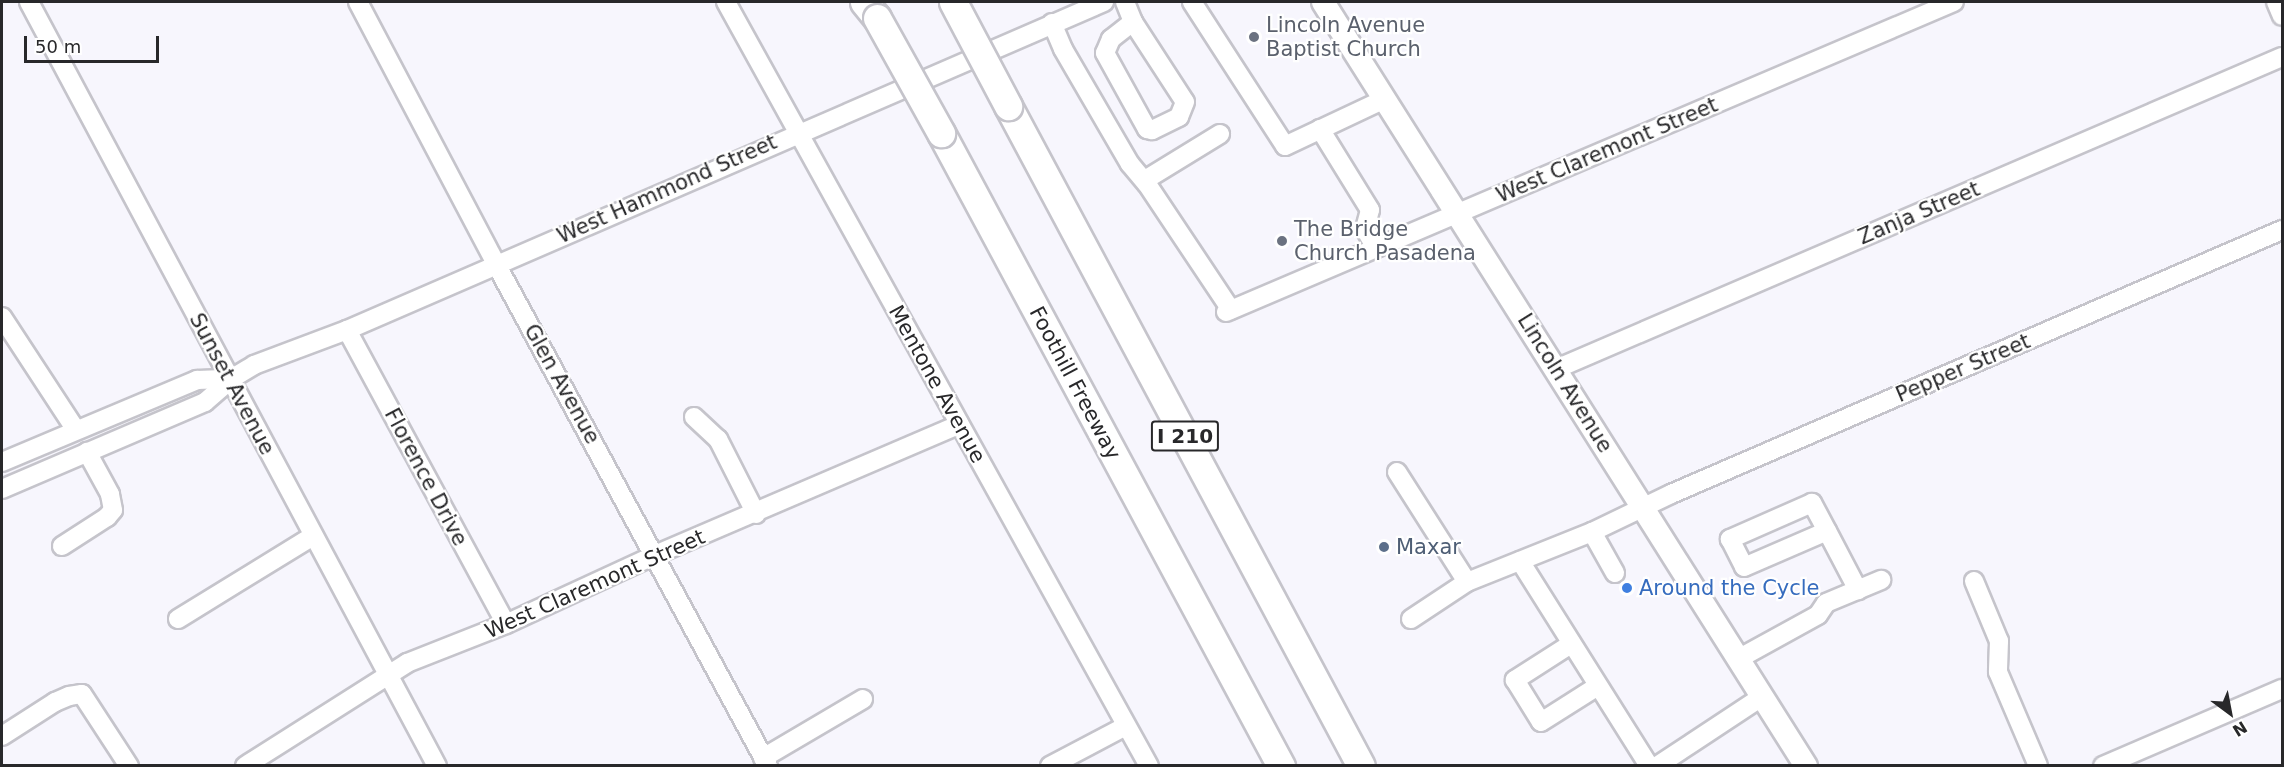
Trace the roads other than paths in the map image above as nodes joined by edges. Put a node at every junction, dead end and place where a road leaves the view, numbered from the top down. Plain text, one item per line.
1 (29, 2) edge
2 (358, 2) edge
3 (726, 2) edge
4 (953, 2) edge
5 (1104, 2) edge
6 (1125, 2) edge
7 (1192, 2) edge
8 (1323, 2) edge
9 (1954, 2) edge
10 (2276, 2) edge
11 (870, 7) edge
12 (2283, 16) edge
13 (1133, 22) junction
14 (1052, 23) junction
15 (2283, 57) edge
16 (1385, 99) junction
17 (1320, 129) junction
18 (799, 132) junction
19 (1220, 134) dead end
20 (1145, 180) junction
21 (1457, 213) junction
22 (2283, 230) edge
23 (1376, 248) junction
24 (496, 264) junction
25 (2, 317) edge
26 (346, 330) junction
27 (1556, 369) junction
28 (231, 379) junction
29 (694, 417) dead end
30 (959, 425) junction
31 (76, 430) junction
32 (87, 452) junction
33 (2, 462) edge
34 (1396, 472) dead end
35 (2, 489) edge
36 (1643, 507) junction
37 (756, 514) junction
38 (1827, 531) junction
39 (1592, 532) junction
40 (313, 536) junction
41 (62, 546) dead end
42 (655, 555) junction
43 (1520, 561) junction
44 (1615, 573) dead end
45 (1881, 580) dead end
46 (1974, 581) dead end
47 (1467, 582) junction
48 (1858, 590) junction
49 (178, 619) dead end
50 (1411, 619) dead end
51 (506, 624) junction
52 (1570, 644) junction
53 (1738, 659) junction
54 (388, 675) junction
55 (1598, 686) junction
56 (2283, 689) edge
57 (1762, 696) junction
58 (863, 699) dead end
59 (1126, 726) junction
60 (2, 736) edge
61 (766, 762) edge
62 (129, 765) edge
63 (245, 765) edge
64 (437, 765) edge
65 (1050, 765) edge
66 (1149, 765) edge
67 (1281, 765) edge
68 (1361, 765) edge
69 (1649, 765) edge
70 (1657, 765) edge
71 (1806, 765) edge
72 (2038, 765) edge
73 (2103, 765) edge

1 - 28 street, Sunset Avenue
2 - 24 street, Glen Avenue
3 - 18 street, Mentone Avenue
4 - 68 highway, I 210, bridge
5 - 14 street, West Hammond Street
6 - 13 street
7 - 17 street
8 - 16 main road, Lincoln Avenue
9 - 21 street, West Claremont Street
10 - 12 street
11 - 67 highway, Foothill Freeway, bridge
13 - 13 street
14 - 18 street, West Hammond Street
14 - 20 street
15 - 27 street, Zanja Street
16 - 17 street
16 - 21 main road, Lincoln Avenue
17 - 23 street
18 - 24 street, West Hammond Street
18 - 30 street, Mentone Avenue
19 - 20 street
20 - 23 street, West Claremont Street
21 - 23 street, West Claremont Street
21 - 27 main road, Lincoln Avenue
22 - 36 street, Pepper Street
24 - 26 street, West Hammond Street
24 - 42 street, Glen Avenue
25 - 31 street
26 - 28 street, West Hammond Street
26 - 51 street, Florence Drive
27 - 36 main road, Lincoln Avenue
28 - 31 street, West Hammond Street
28 - 32 street, West Hammond Street
28 - 40 street, Sunset Avenue
29 - 37 street
30 - 37 street, West Claremont Street
30 - 59 street, Mentone Avenue
31 - 33 street, West Hammond Street
32 - 35 street, West Hammond Street
32 - 41 street
34 - 47 street
36 - 39 street, Pepper Street
36 - 53 main road, Lincoln Avenue
37 - 42 street, West Claremont Street
38 - 38 street
38 - 48 street
39 - 43 street, Pepper Street
39 - 44 street
40 - 49 street
40 - 54 street, Sunset Avenue
42 - 51 street, West Claremont Street
42 - 61 street, Glen Avenue
43 - 47 street, Pepper Street
43 - 52 street
45 - 48 street
46 - 72 street
47 - 50 street, Pepper Street
48 - 53 street
51 - 54 street, West Claremont Street
52 - 55 street
52 - 55 street
53 - 57 main road, Lincoln Avenue
54 - 63 street, West Claremont Street
54 - 64 street, Sunset Avenue
55 - 69 street
56 - 73 street
57 - 70 street
57 - 71 main road, Lincoln Avenue
58 - 61 street
59 - 65 street
59 - 66 street, Mentone Avenue
60 - 62 street

